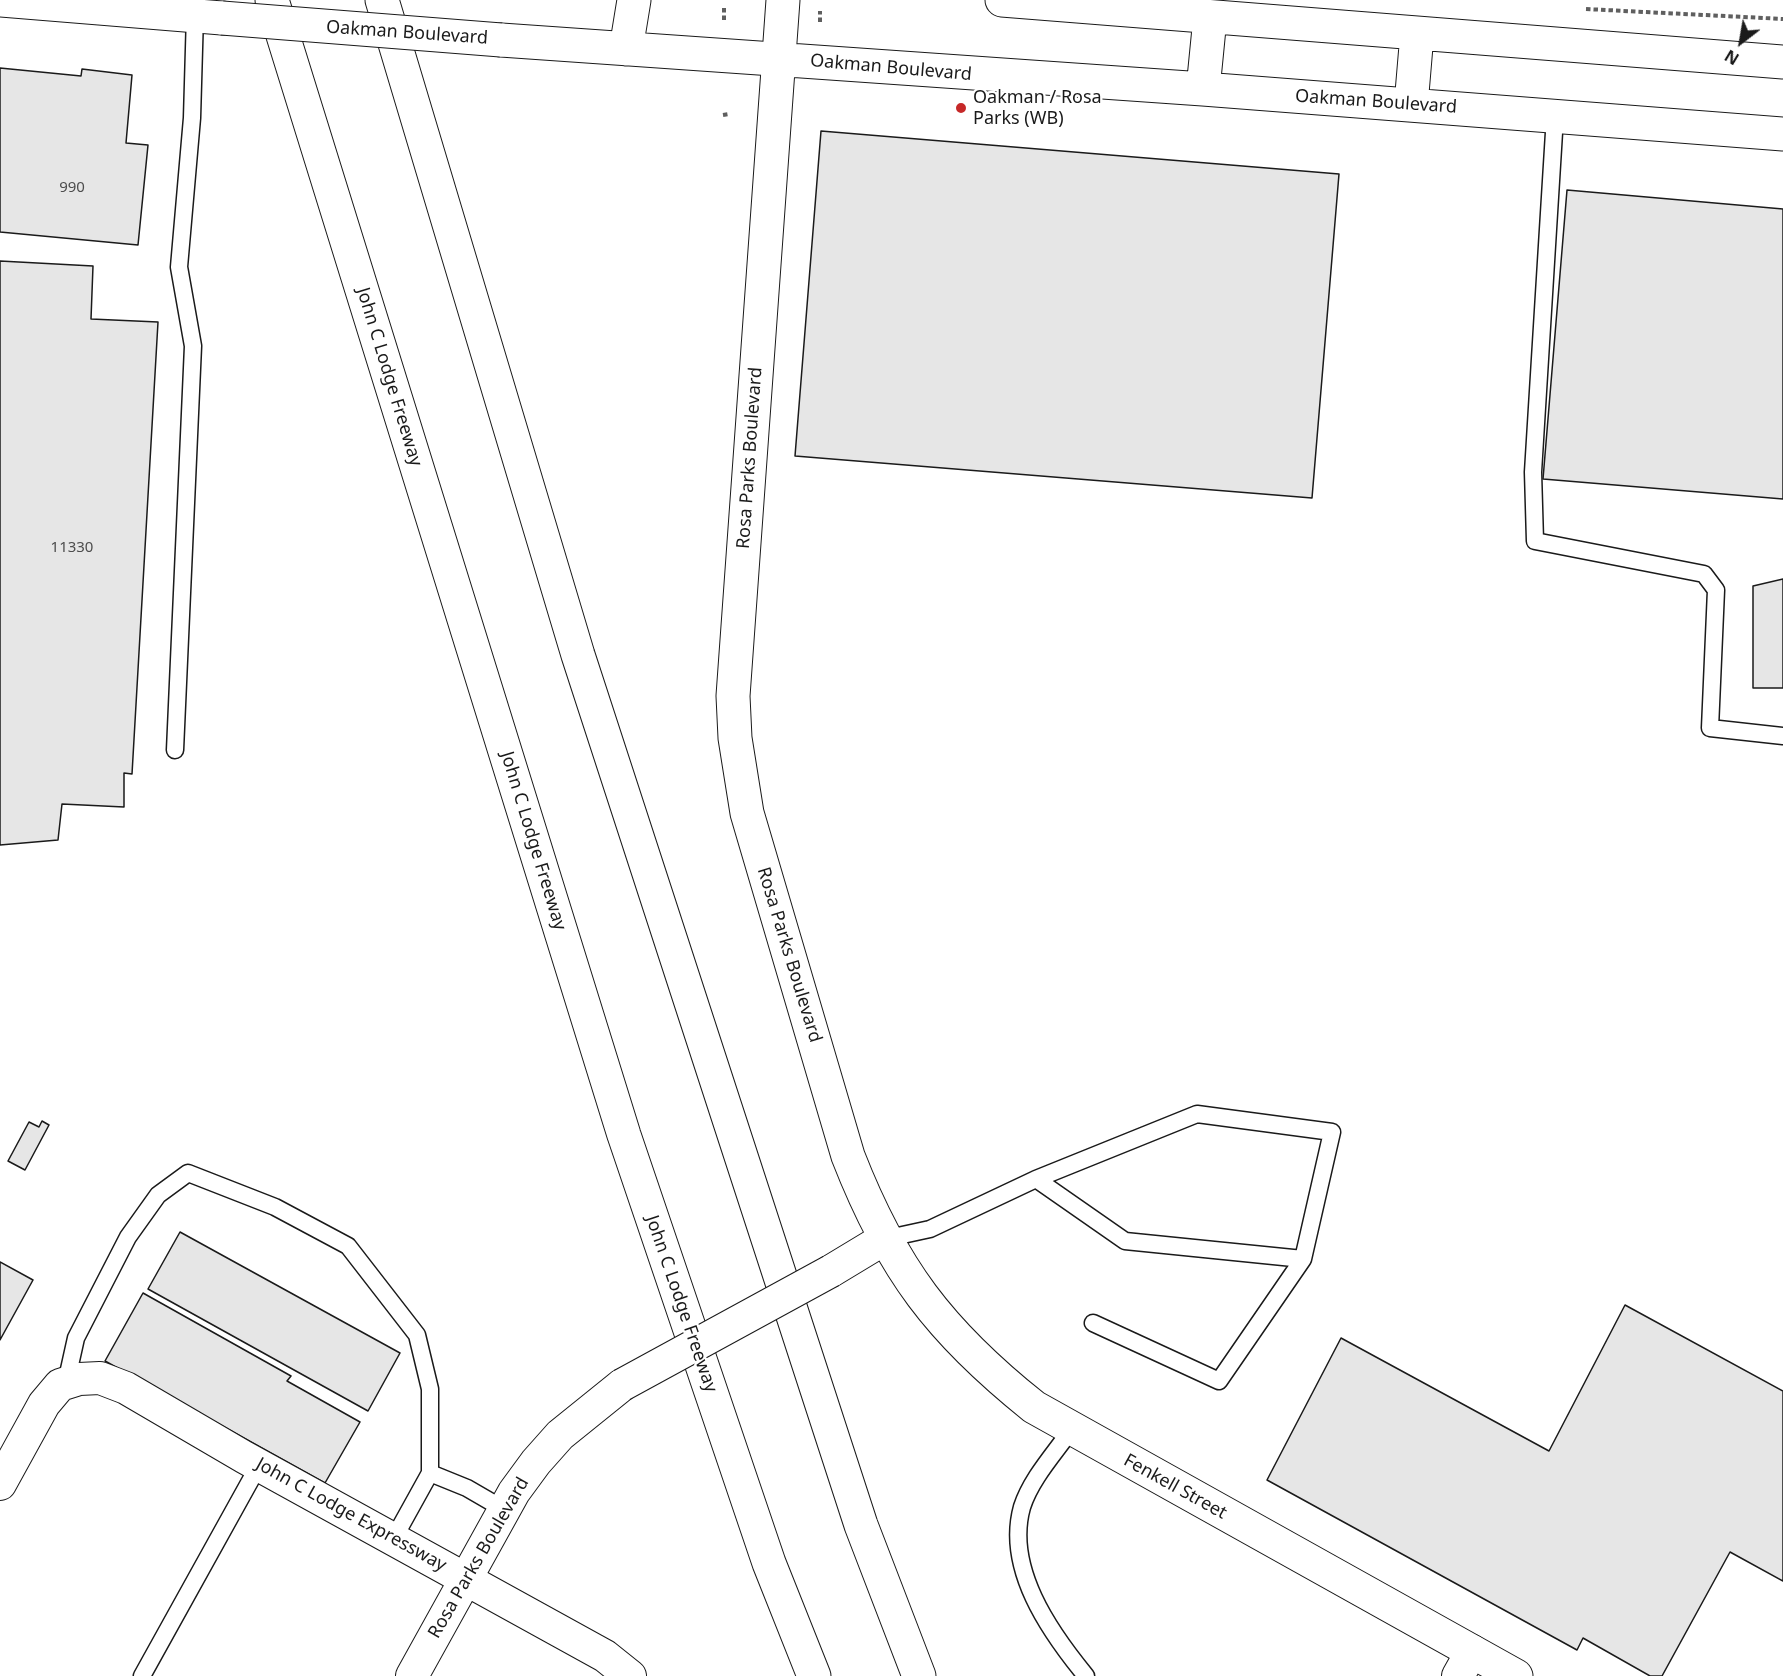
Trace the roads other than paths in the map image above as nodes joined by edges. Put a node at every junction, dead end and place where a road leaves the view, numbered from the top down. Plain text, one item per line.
1 (0, 0) edge
2 (272, 0) edge
3 (382, 0) edge
4 (634, 0) edge
5 (783, 0) edge
6 (1002, 0) edge
7 (204, 11) edge
8 (1210, 18) junction
9 (1417, 34) junction
10 (626, 49) junction
11 (778, 60) junction
12 (1783, 62) edge
13 (1203, 89) junction
14 (1411, 105) junction
15 (1555, 116) junction
16 (1783, 134) edge
17 (1783, 736) edge
18 (175, 750) dead end
19 (1036, 1179) junction
20 (884, 1239) junction
21 (1303, 1259) junction
22 (1092, 1323) dead end
23 (66, 1383) junction
24 (1071, 1430) junction
25 (259, 1465) junction
26 (430, 1473) junction
27 (0, 1484) edge
28 (505, 1510) junction
29 (394, 1538) junction
30 (466, 1579) junction
31 (1465, 1664) edge
32 (142, 1676) edge
33 (412, 1676) edge
34 (630, 1676) edge
35 (814, 1676) edge
36 (919, 1676) edge
37 (1086, 1676) edge
38 (1516, 1676) edge

1 - 7 main road, Oakman Boulevard
2 - 35 main road, John C Lodge Freeway
3 - 36 main road
4 - 10 main road
5 - 11 main road, Rosa Parks Boulevard
6 - 8 main road
7 - 10 main road, Oakman Boulevard, bridge
7 - 18 lane
8 - 9 main road
8 - 13 main road
9 - 12 main road
9 - 14 main road
10 - 11 main road, Oakman Boulevard
11 - 13 main road, Oakman Boulevard
11 - 20 main road, Rosa Parks Boulevard
13 - 14 main road, Oakman Boulevard
14 - 15 main road, Oakman Boulevard
15 - 16 main road, Oakman Boulevard
15 - 17 lane
19 - 20 lane
19 - 21 lane
19 - 21 lane
20 - 24 main road, Fenkell Street
20 - 28 street, Rosa Parks Boulevard, bridge
21 - 22 lane
23 - 25 street, John C Lodge Expressway
23 - 26 lane
23 - 27 street
24 - 31 main road, Fenkell Street
24 - 37 lane
25 - 29 street, John C Lodge Expressway
25 - 32 lane
26 - 28 lane
26 - 29 lane
28 - 30 street, Rosa Parks Boulevard
29 - 30 street, John C Lodge Expressway
30 - 33 street, Rosa Parks Boulevard
30 - 34 street, John C Lodge Expressway
31 - 38 main road, Fenkell Street

